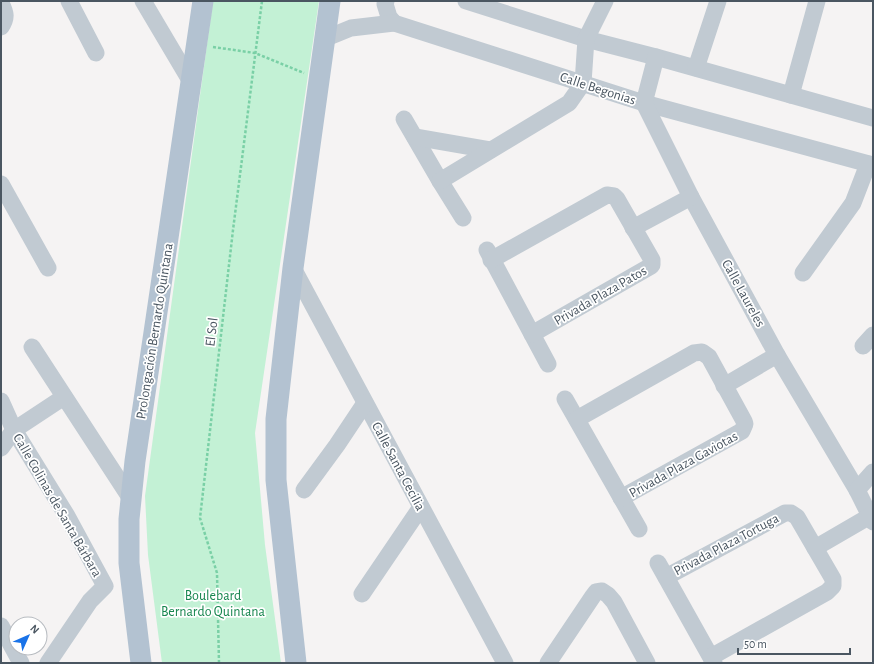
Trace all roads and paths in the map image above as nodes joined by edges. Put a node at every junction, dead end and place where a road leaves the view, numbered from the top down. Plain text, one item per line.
1 (69, 1) edge
2 (143, 1) edge
3 (203, 1) edge
4 (262, 1) edge
5 (330, 1) edge
6 (386, 1) edge
7 (466, 1) edge
8 (605, 1) edge
9 (718, 1) edge
10 (817, 1) edge
11 (1, 3) edge
12 (394, 23) junction
13 (1, 27) edge
14 (324, 39) junction
15 (586, 39) junction
16 (197, 44) junction
17 (96, 53) dead end
18 (255, 53) junction
19 (656, 57) junction
20 (696, 68) junction
21 (320, 80) junction
22 (191, 82) junction
23 (583, 83) junction
24 (791, 94) junction
25 (644, 103) junction
26 (873, 118) edge
27 (404, 119) dead end
28 (415, 137) junction
29 (490, 150) junction
30 (870, 165) edge
31 (440, 181) junction
32 (1, 184) edge
33 (691, 197) junction
34 (463, 218) dead end
35 (633, 228) junction
36 (48, 268) dead end
37 (293, 268) junction
38 (803, 273) dead end
39 (532, 334) junction
40 (32, 347) dead end
41 (777, 355) junction
42 (548, 364) dead end
43 (724, 386) junction
44 (64, 397) junction
45 (565, 399) dead end
46 (1, 401) edge
47 (365, 403) junction
48 (577, 419) junction
49 (14, 430) junction
50 (1, 448) edge
51 (873, 472) edge
52 (304, 490) dead end
53 (857, 490) junction
54 (621, 498) junction
55 (131, 499) junction
56 (421, 507) junction
57 (871, 519) edge
58 (639, 529) dead end
59 (815, 548) junction
60 (362, 594) dead end
61 (1, 626) edge
62 (712, 660) edge
63 (21, 663) edge
64 (48, 663) edge
65 (142, 663) edge
66 (219, 663) edge
67 (296, 663) edge
68 (505, 663) edge
69 (548, 663) edge
70 (647, 663) edge

1 - 17 street
2 - 22 street
3 - 16 main road, Prolongación Bernardo Quintana
4 - 18 path, El Sol
5 - 14 main road
6 - 12 street
7 - 15 street
8 - 15 street
9 - 20 street
10 - 24 street
11 - 13 street
12 - 14 street, Calle Begonias
12 - 23 street, Calle Begonias
14 - 21 main road
15 - 19 street
15 - 23 street
16 - 18 path
16 - 22 main road, Prolongación Bernardo Quintana
18 - 21 path
18 - 66 path, El Sol
19 - 20 street
19 - 25 street
20 - 24 street
21 - 37 main road
22 - 55 main road, Prolongación Bernardo Quintana
23 - 25 street, Calle Begonias
23 - 29 street
24 - 26 street
25 - 30 street, Calle Begonias
25 - 33 street, Calle Laureles
27 - 28 street
28 - 29 street
28 - 31 street
29 - 31 street
30 - 38 street
31 - 34 street
32 - 36 street
33 - 35 street
33 - 41 street, Calle Laureles
35 - 39 street, Privada Plaza Patos
35 - 39 street, Privada Plaza Patos
37 - 47 street, Calle Santa Cecilia
37 - 67 main road
39 - 42 street, Privada Plaza Patos
40 - 44 street
41 - 43 street
41 - 53 street, Calle Laureles
43 - 48 street, Privada Plaza Gaviotas
43 - 54 street, Privada Plaza Gaviotas
44 - 49 street
44 - 55 street
45 - 48 street, Privada Plaza Gaviotas
46 - 49 street, Calle Colinas de Santa Bárbara
47 - 52 street
47 - 56 street, Calle Santa Cecilia
48 - 54 street, Privada Plaza Gaviotas
49 - 50 street
49 - 64 street, Calle Colinas de Santa Bárbara
51 - 53 street
53 - 57 street, Calle Laureles
54 - 58 street, Privada Plaza Gaviotas
55 - 65 main road, Prolongación Bernardo Quintana
56 - 60 street
56 - 68 street, Calle Santa Cecilia
57 - 59 street
59 - 62 street, Privada Plaza Tortuga
59 - 62 street, Privada Plaza Tortuga
61 - 63 street
69 - 70 street

